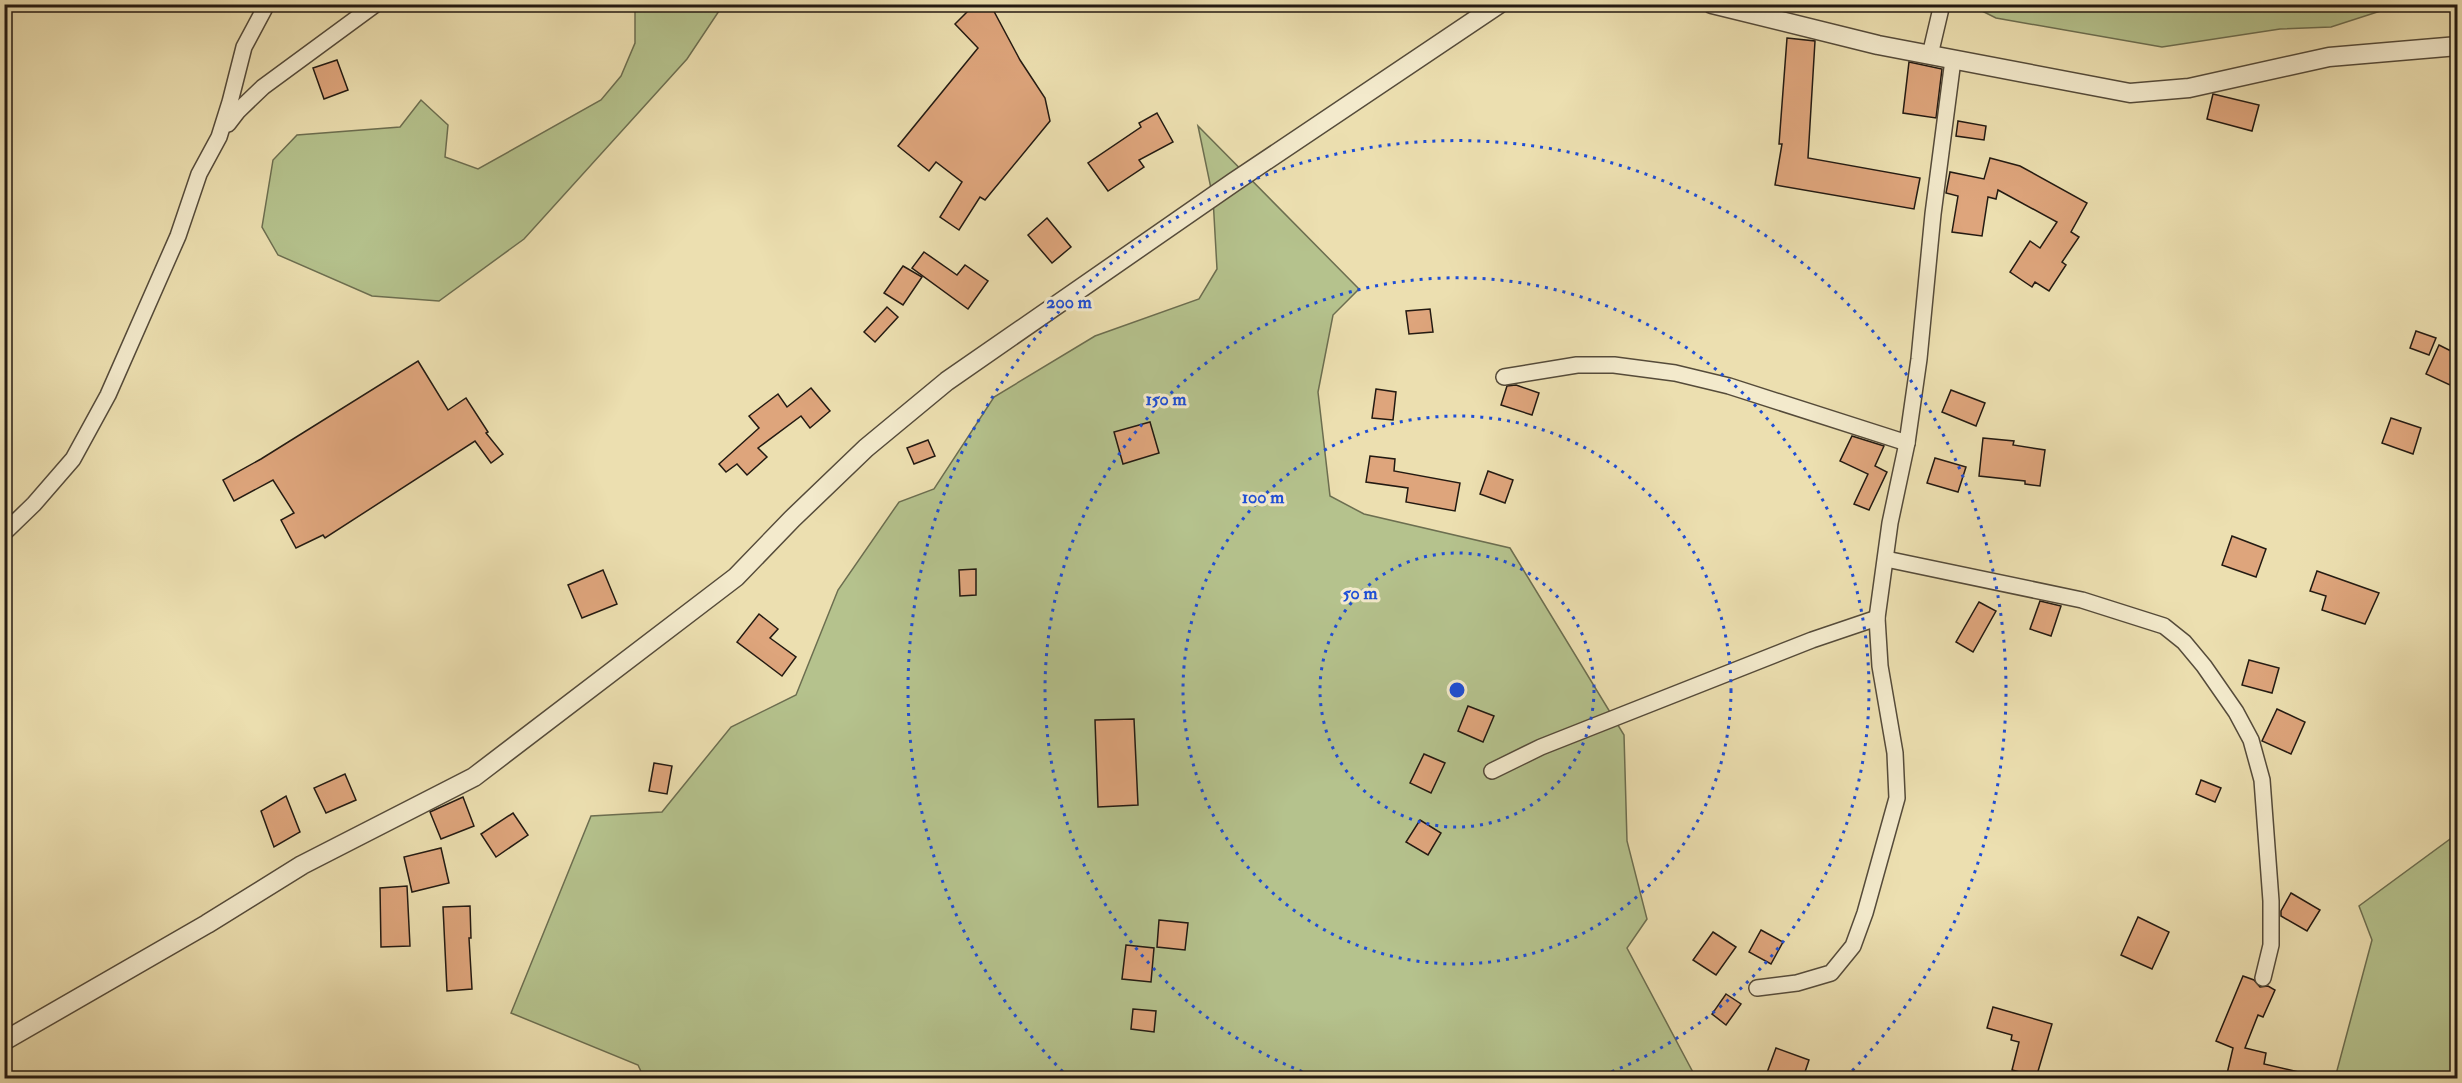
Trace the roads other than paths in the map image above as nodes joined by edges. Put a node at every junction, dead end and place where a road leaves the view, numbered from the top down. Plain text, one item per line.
1 (267, 4) edge
2 (376, 4) edge
3 (1499, 4) edge
4 (1712, 4) edge
5 (1942, 4) edge
6 (2457, 46) edge
7 (1930, 55) junction
8 (1953, 60) junction
9 (219, 136) junction
10 (1504, 377) dead end
11 (1907, 443) junction
12 (4, 533) edge
13 (1886, 559) junction
14 (1877, 618) junction
15 (1492, 771) dead end
16 (2263, 978) dead end
17 (1757, 988) dead end
18 (4, 1041) edge

1 - 9 street
2 - 9 street
3 - 18 street
4 - 7 street
5 - 7 street
6 - 8 street
7 - 8 street
8 - 11 street
9 - 12 street
10 - 11 street
11 - 13 street
13 - 14 street
13 - 16 street
14 - 15 street
14 - 17 street

